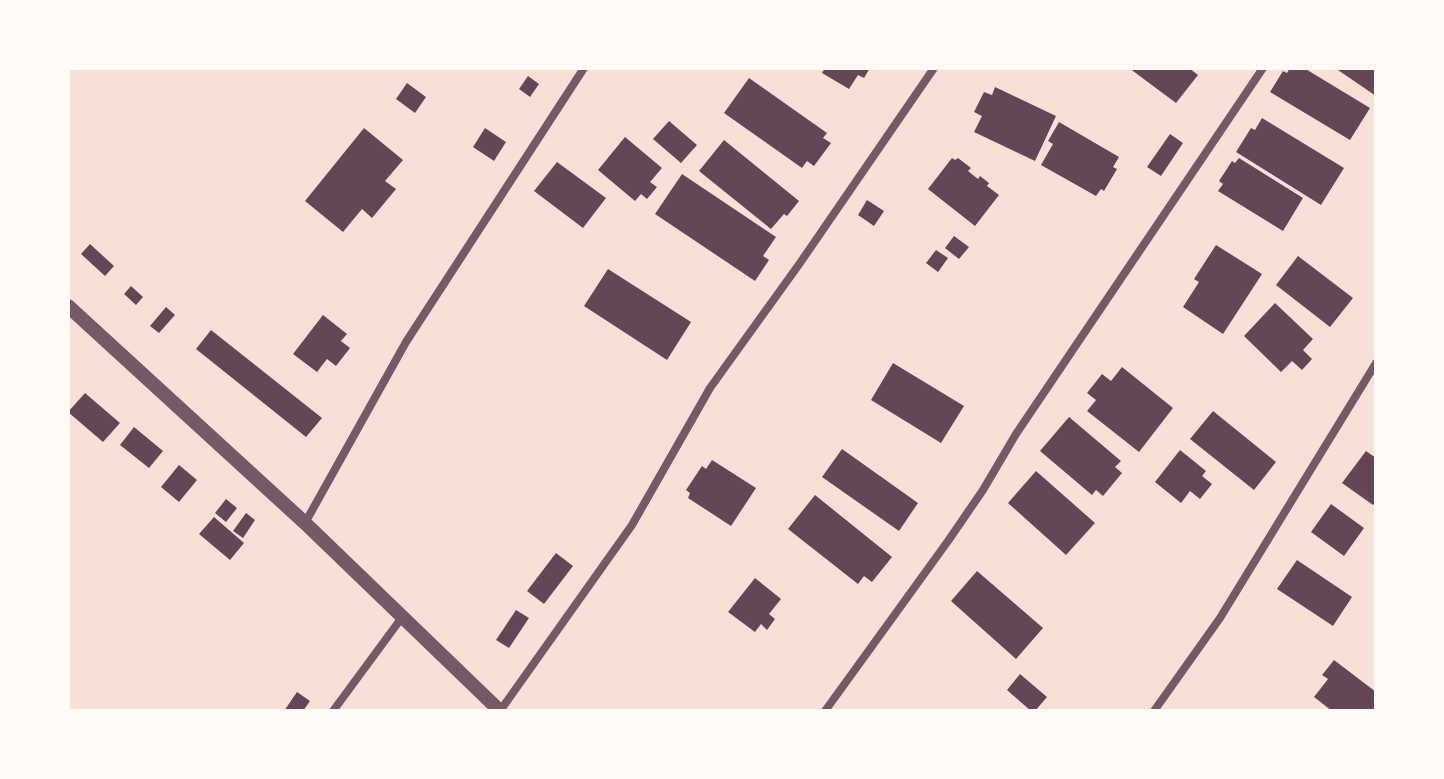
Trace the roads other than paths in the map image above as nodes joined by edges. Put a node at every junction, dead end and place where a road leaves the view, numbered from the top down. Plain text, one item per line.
1 (584, 68) edge
2 (934, 68) edge
3 (1263, 68) edge
4 (68, 306) edge
5 (1376, 363) edge
6 (305, 523) junction
7 (403, 616) junction
8 (333, 711) edge
9 (500, 711) edge
10 (825, 711) edge
11 (1154, 711) edge

1 - 6 street
2 - 9 street
3 - 10 street
4 - 6 street
5 - 11 street
6 - 7 street
7 - 8 street
7 - 9 street

